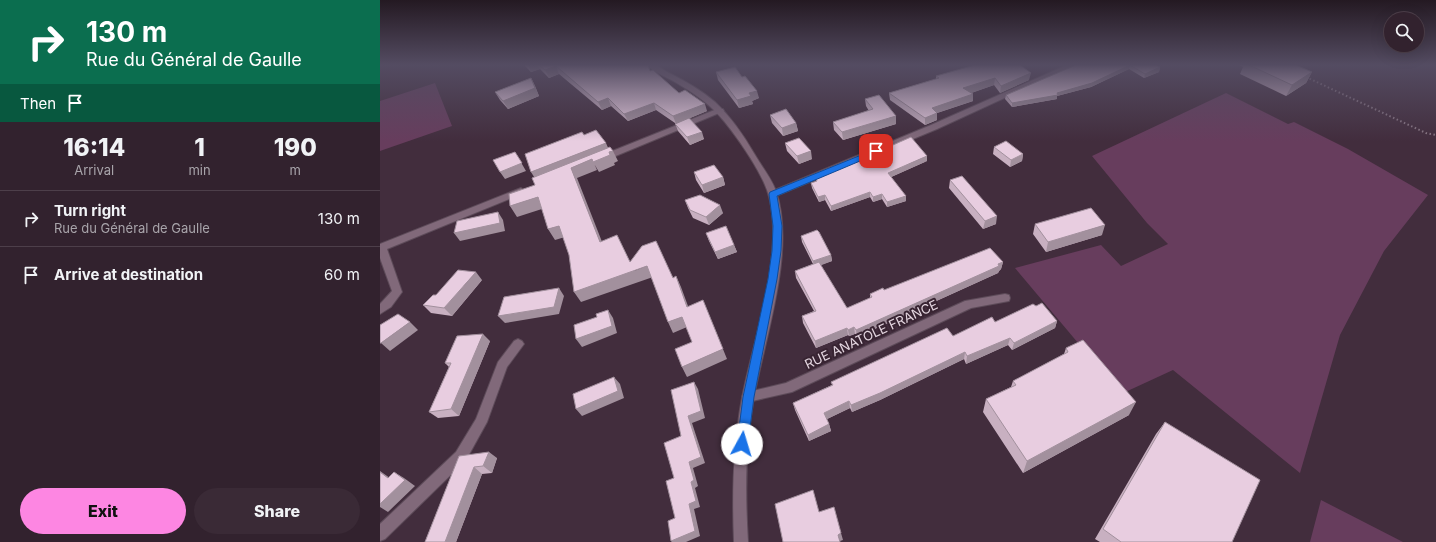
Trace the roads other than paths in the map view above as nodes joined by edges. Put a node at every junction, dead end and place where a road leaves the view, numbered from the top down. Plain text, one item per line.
1 (692, 90) edge
2 (1015, 90) edge
3 (720, 111) junction
4 (595, 161) edge
5 (529, 188) edge
6 (773, 194) junction
7 (380, 247) edge
8 (1005, 298) dead end
9 (380, 310) edge
10 (518, 344) dead end
11 (748, 397) junction
12 (380, 534) edge
13 (741, 542) edge

1 - 3 street
2 - 6 street
3 - 4 street
3 - 6 street
5 - 7 street
6 - 11 street
7 - 9 street
8 - 11 street, RUE ANATOLE FRANCE
10 - 12 street
11 - 13 street

